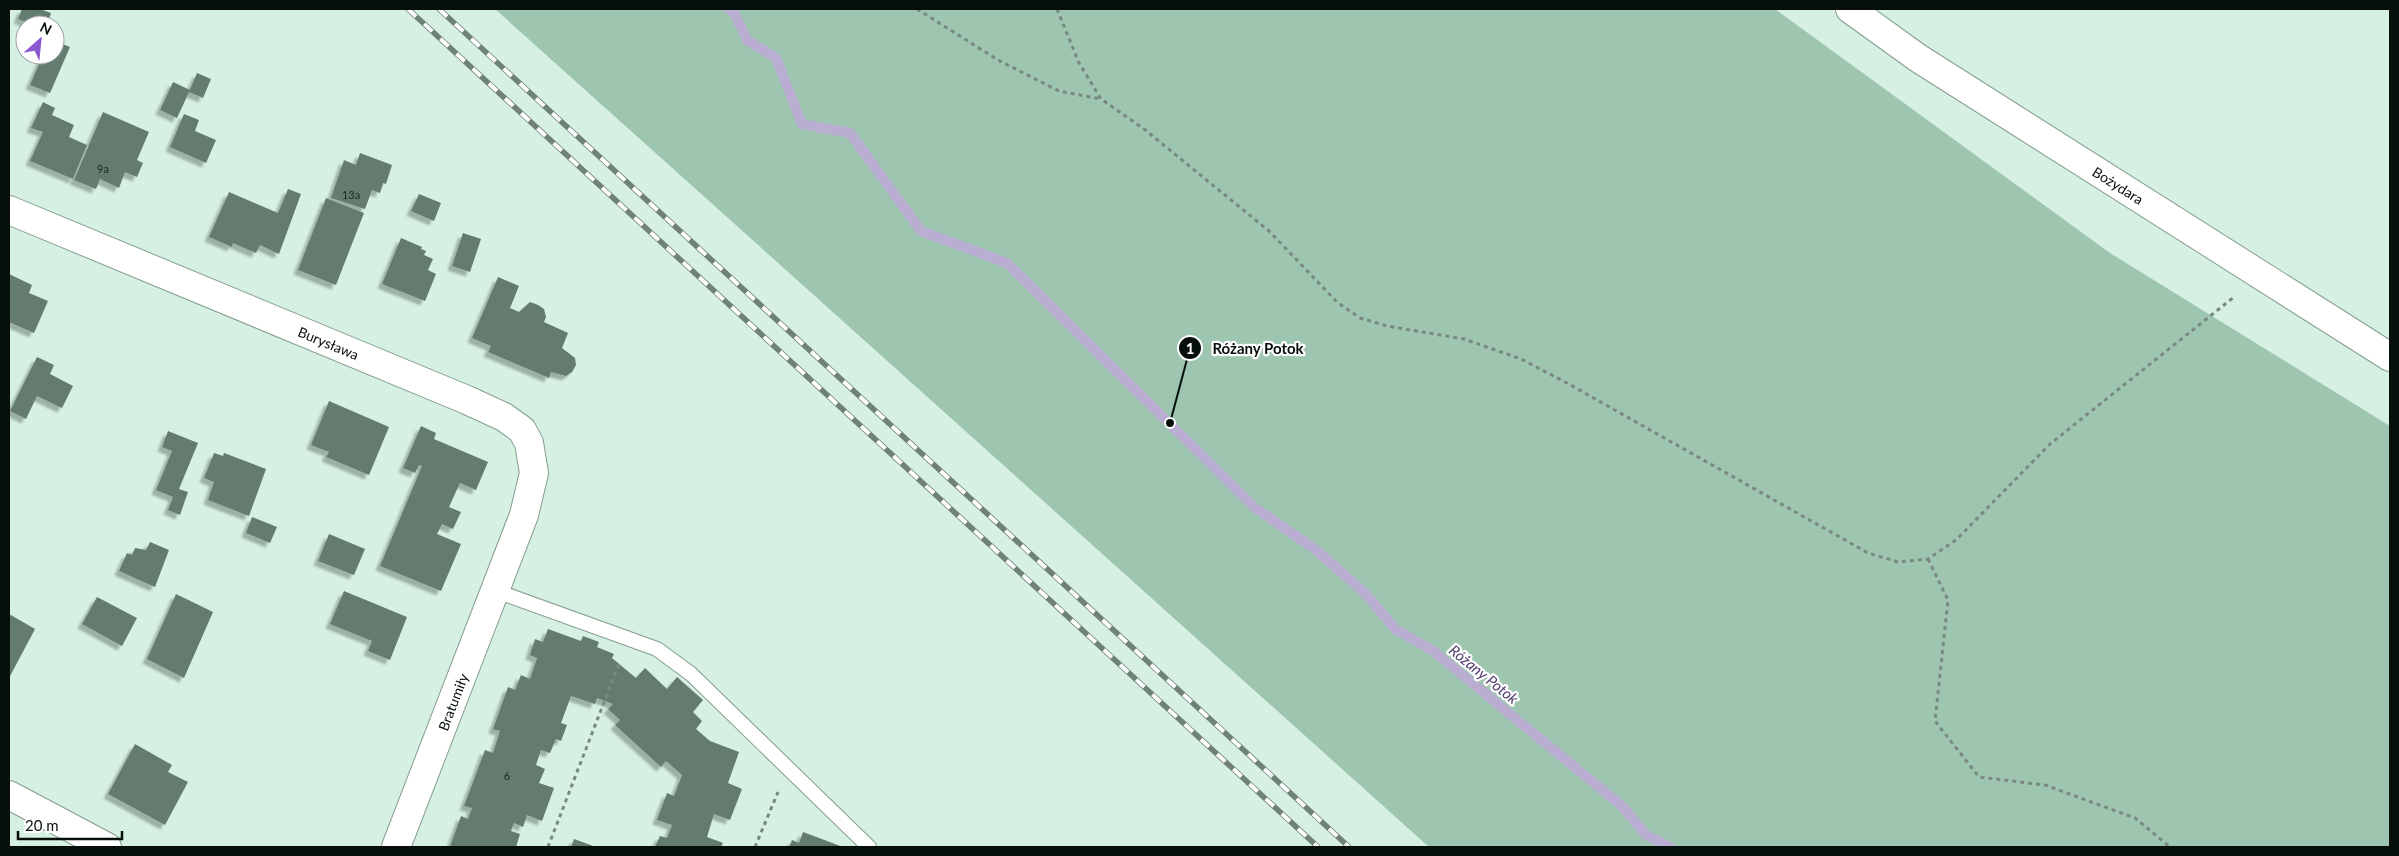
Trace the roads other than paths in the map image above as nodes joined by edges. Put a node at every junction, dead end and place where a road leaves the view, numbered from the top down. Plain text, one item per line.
1 (1850, 9) edge
2 (9, 210) edge
3 (2390, 357) edge
4 (509, 557) joint
5 (496, 591) junction
6 (9, 795) edge
7 (106, 847) edge
8 (396, 847) edge
9 (869, 847) edge

1 - 3 street, Bożydara
2 - 4 street, Burysława
4 - 5 street, Bratumiły
5 - 8 street, Bratumiły
5 - 9 lane
6 - 7 street

